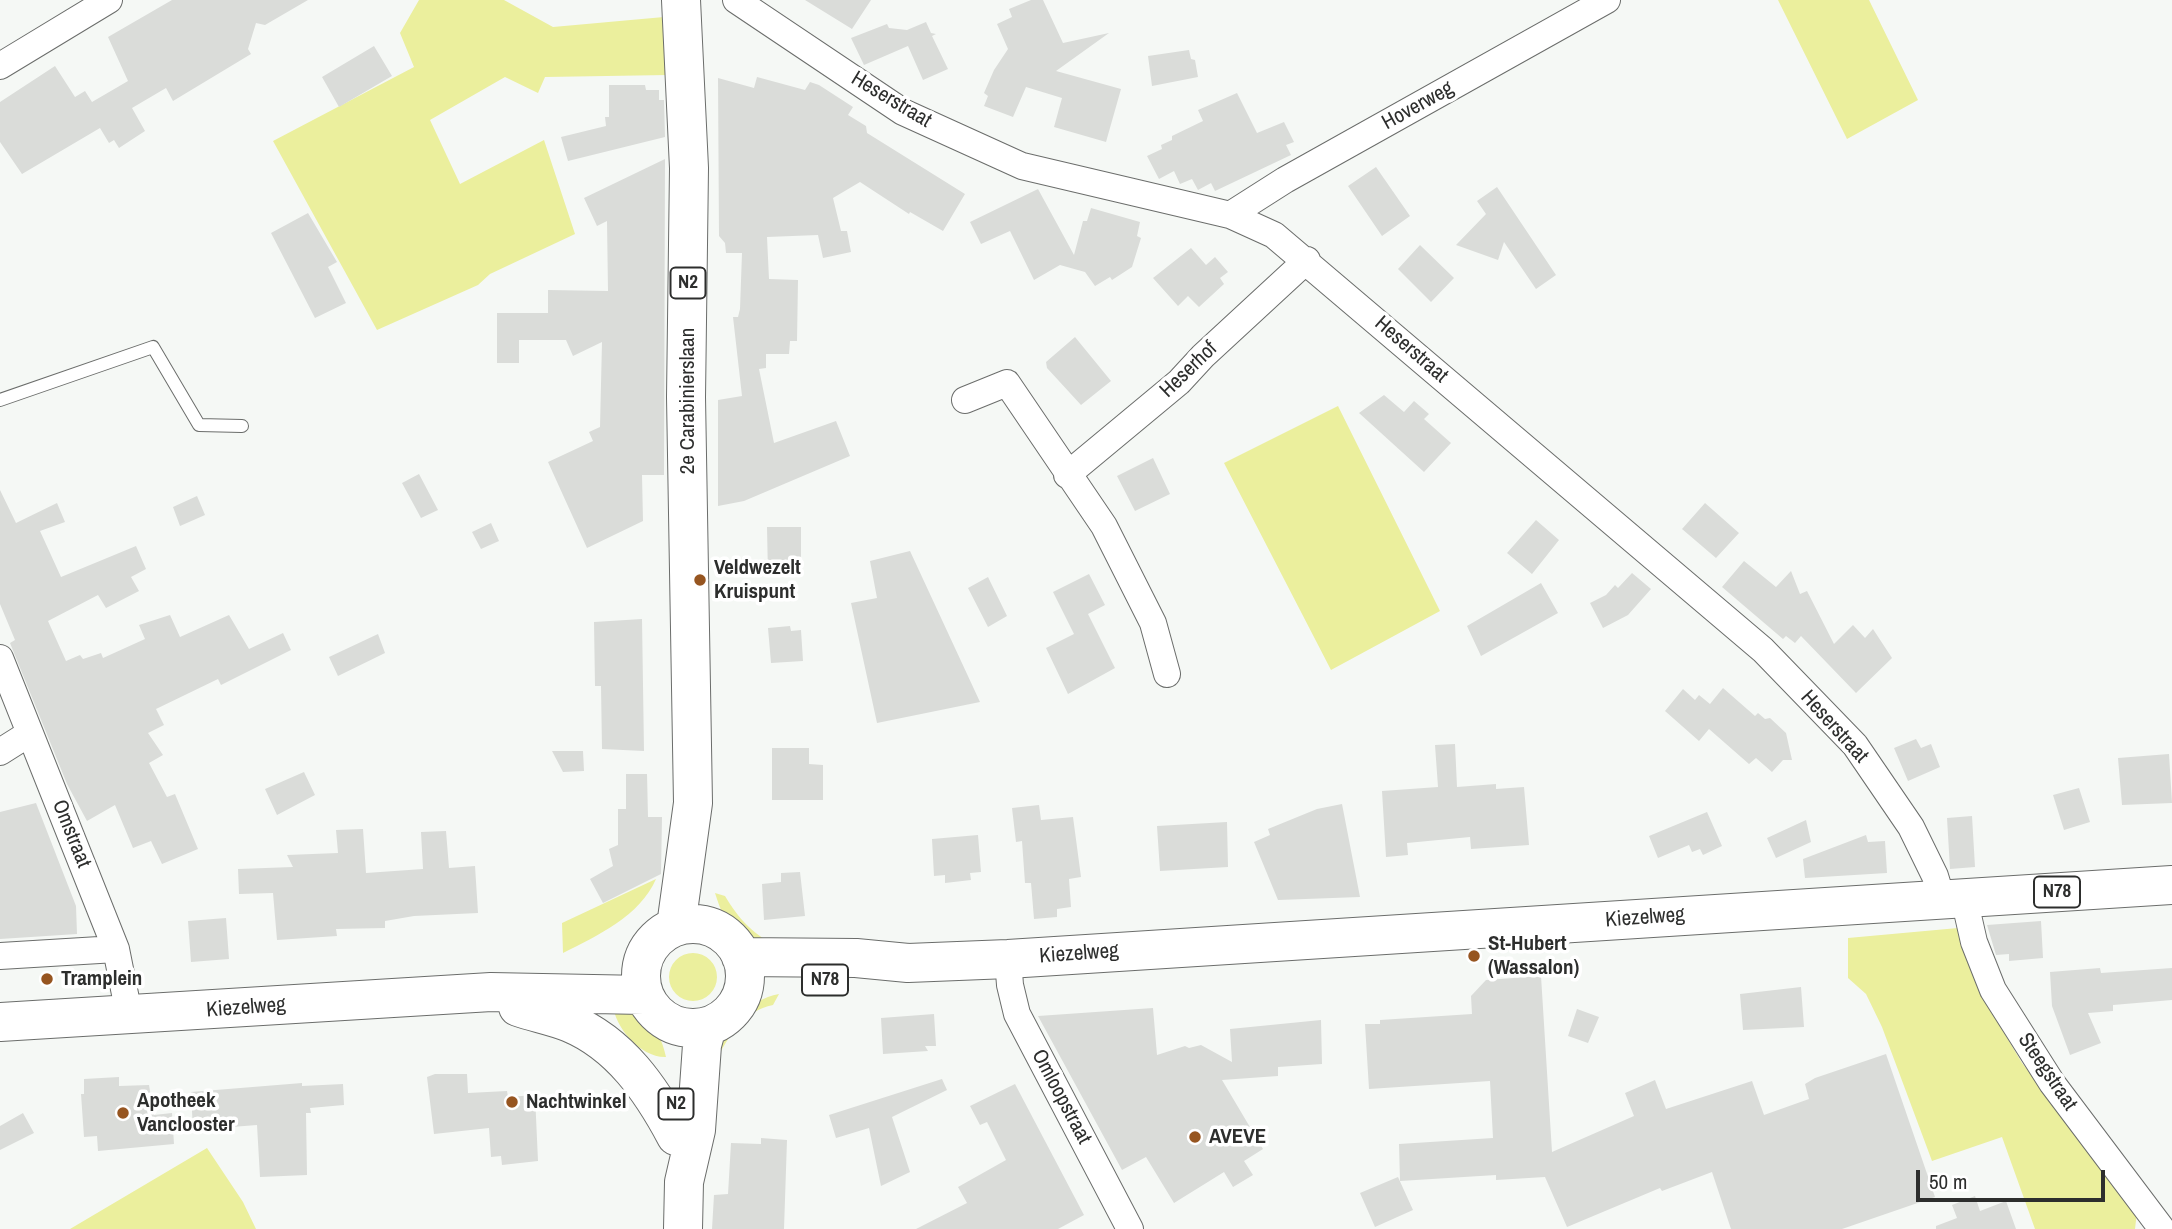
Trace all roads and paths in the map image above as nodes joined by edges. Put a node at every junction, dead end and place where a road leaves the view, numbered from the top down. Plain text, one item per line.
1 (109, 0) edge
2 (681, 0) edge
3 (736, 0) edge
4 (1607, 0) edge
5 (0, 66) edge
6 (1230, 215) junction
7 (1307, 260) junction
8 (0, 400) edge
9 (965, 400) dead end
10 (242, 426) dead end
11 (1067, 475) junction
12 (0, 658) edge
13 (1167, 674) dead end
14 (30, 733) junction
15 (0, 752) edge
16 (2172, 885) edge
17 (1953, 899) junction
18 (694, 926) junction
19 (116, 948) junction
20 (0, 956) edge
21 (741, 957) junction
22 (1008, 959) junction
23 (908, 963) junction
24 (643, 979) junction
25 (491, 992) junction
26 (742, 995) junction
27 (129, 1014) junction
28 (0, 1022) edge
29 (690, 1026) junction
30 (676, 1136) junction
31 (684, 1182) junction
32 (683, 1229) edge
33 (1130, 1229) edge
34 (2162, 1229) edge

1 - 5 street
2 - 18 main road, 2e Carabinierslaan / N2
3 - 6 street, Heserstraat
4 - 6 street, Hoverweg
6 - 7 street, Heserstraat
7 - 11 street, Heserhof
7 - 17 street, Heserstraat
8 - 10 lane
9 - 11 street
11 - 13 street
12 - 14 street, Omstraat
14 - 15 street
14 - 19 street, Omstraat
16 - 17 main road, Kiezelweg / N78
17 - 22 main road, Kiezelweg / N78
17 - 34 street, Steegstraat
18 - 21 main road
18 - 24 main road
19 - 20 street
19 - 27 street, Omstraat
21 - 23 main road, Kiezelweg / N78
21 - 26 main road
22 - 23 main road, Kiezelweg / N78
22 - 33 street, Omloopstraat
23 - 26 main road, Kiezelweg / N78
24 - 25 main road, Kiezelweg
24 - 29 main road
25 - 27 main road, Kiezelweg
25 - 30 main road
26 - 29 main road, Kiezelweg
27 - 28 main road, Kiezelweg
29 - 30 main road, N2
29 - 31 main road, N2
30 - 31 main road, N2
31 - 32 main road, N2

